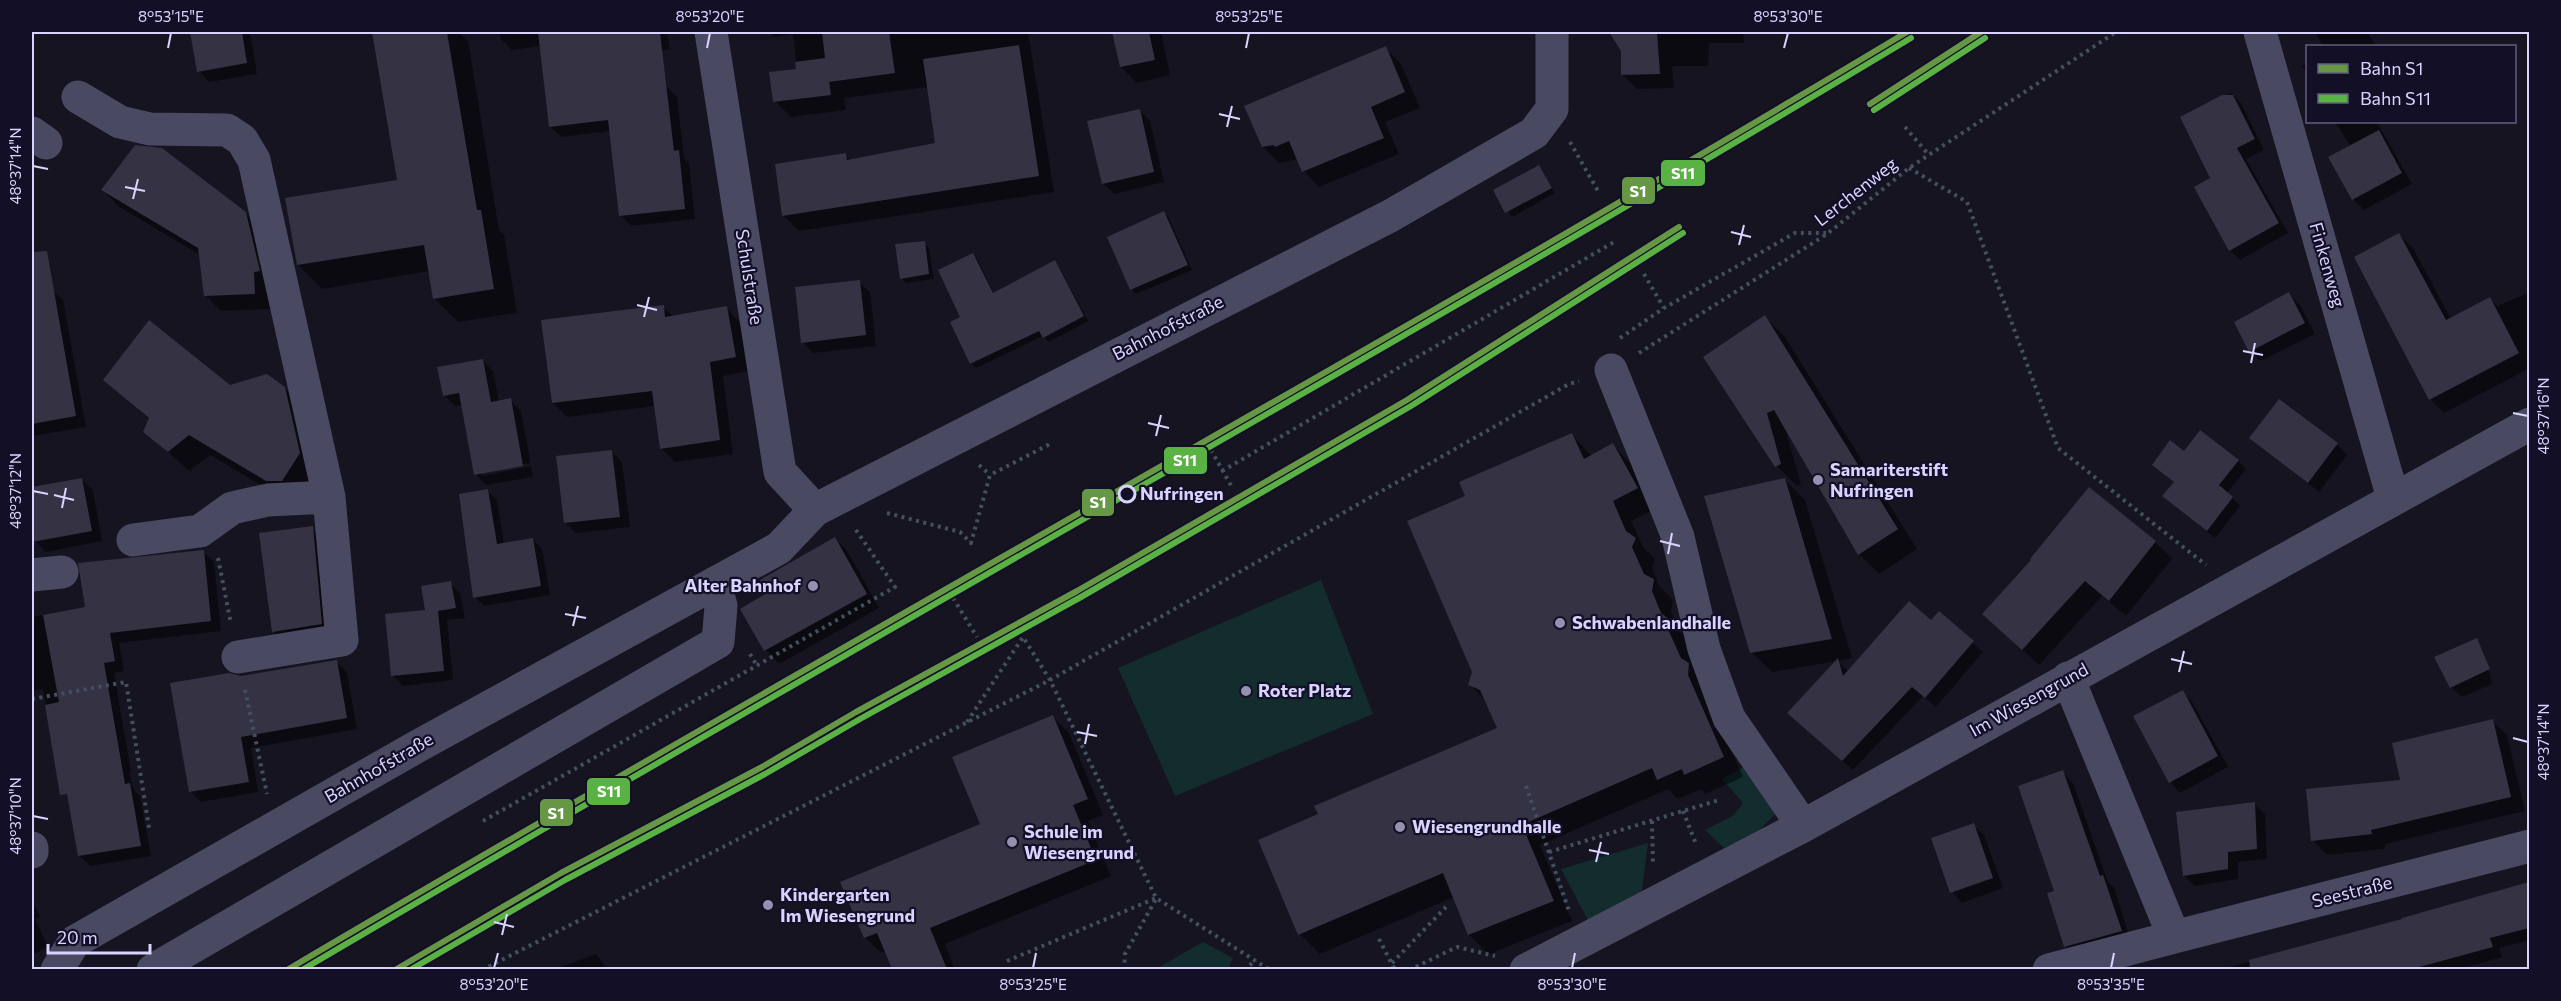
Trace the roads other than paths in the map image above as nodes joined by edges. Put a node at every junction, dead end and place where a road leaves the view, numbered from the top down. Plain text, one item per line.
1 (711, 32) edge
2 (1552, 32) edge
3 (2260, 32) edge
4 (78, 97) dead end
5 (1611, 370) road end
6 (2529, 424) edge
7 (329, 497) junction
8 (2393, 498) junction
9 (826, 505) junction
10 (133, 540) dead end
11 (718, 594) junction
12 (238, 657) dead end
13 (2068, 678) junction
14 (1803, 826) junction
15 (2529, 846) edge
16 (2174, 937) junction
17 (1529, 968) edge
18 (57, 969) edge
19 (153, 969) edge
20 (2049, 969) edge

1 - 9 street, Schulstraße
2 - 9 street, Bahnhofstraße
3 - 8 street, Finkenweg
4 - 7 street
5 - 14 street
6 - 8 street, Im Wiesengrund
7 - 10 street
7 - 12 street
8 - 13 street, Im Wiesengrund
9 - 11 street, Bahnhofstraße
11 - 18 street, Bahnhofstraße
11 - 19 street
13 - 14 street, Im Wiesengrund
13 - 16 street
14 - 17 street, Im Wiesengrund
15 - 16 street, Seestraße
16 - 20 street, Seestraße

